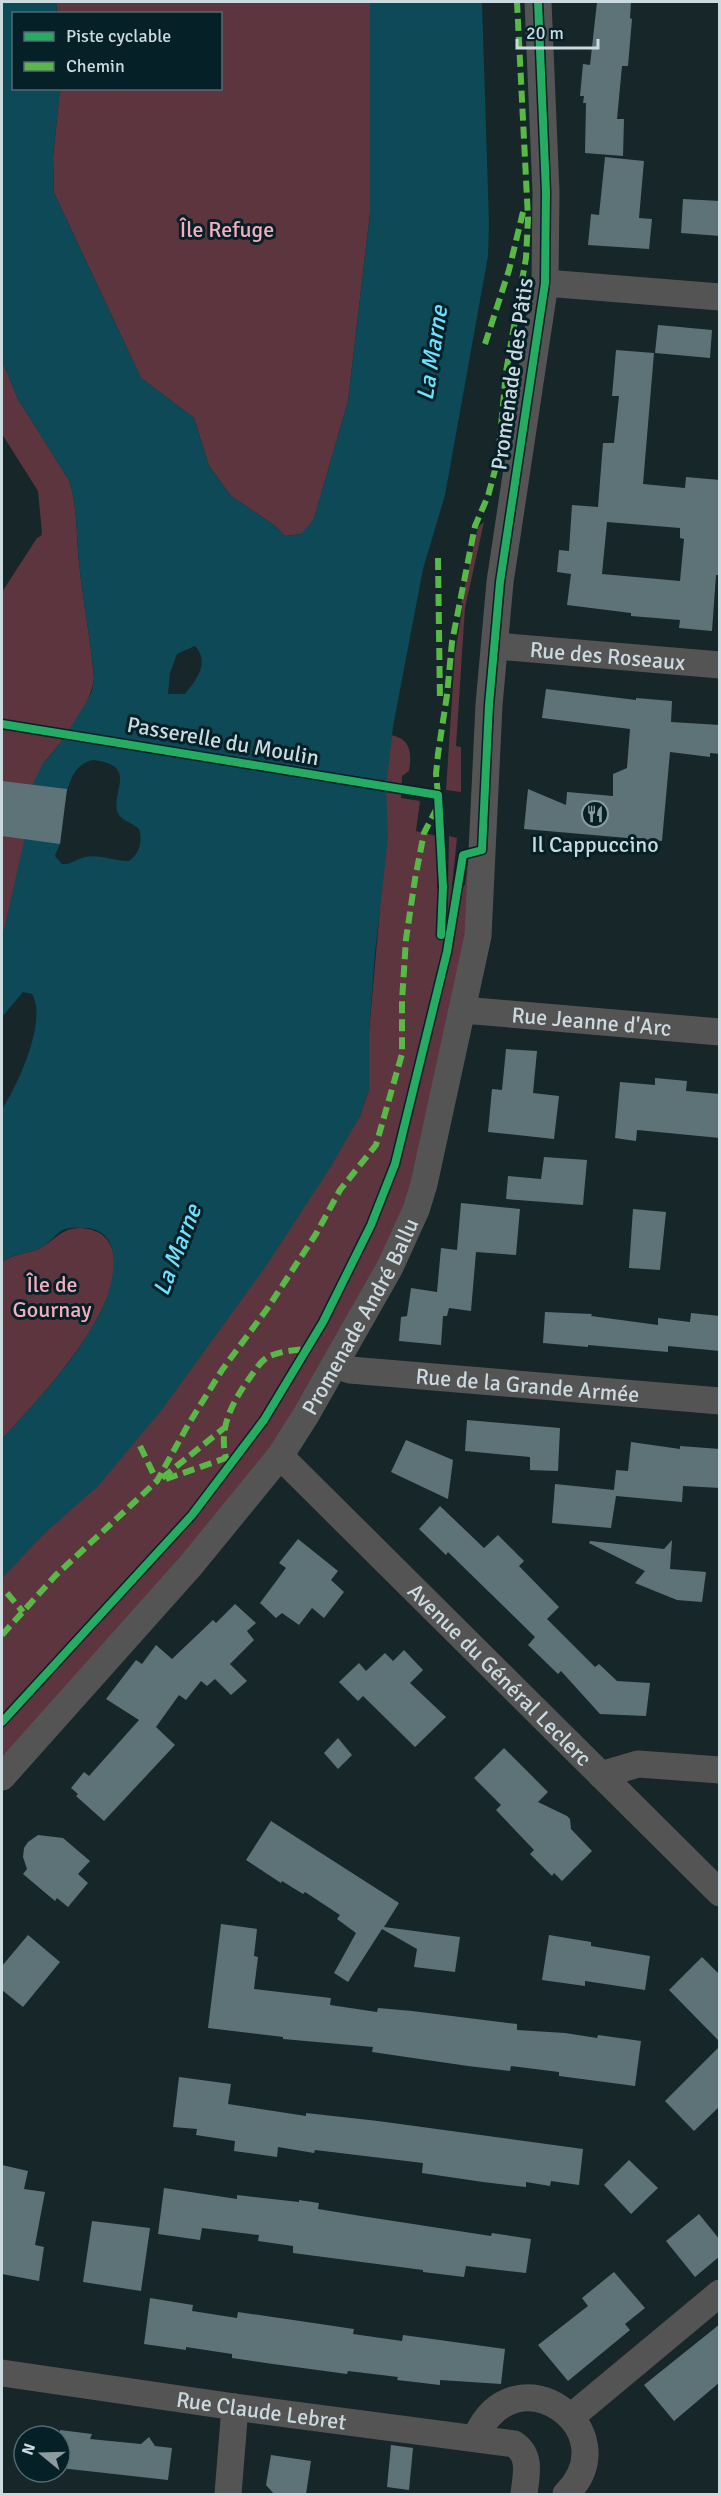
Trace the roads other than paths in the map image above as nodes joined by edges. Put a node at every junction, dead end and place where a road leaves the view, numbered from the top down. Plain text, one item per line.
1 (538, 2) edge
2 (545, 283) junction
3 (720, 297) edge
4 (496, 646) junction
5 (720, 665) edge
6 (487, 749) joint
7 (463, 1010) junction
8 (720, 1032) edge
9 (335, 1365) junction
10 (720, 1401) edge
11 (280, 1456) junction
12 (720, 1770) edge
13 (601, 1775) junction
14 (2, 1777) edge
15 (720, 1893) edge
16 (720, 2293) edge
17 (2, 2373) edge
18 (235, 2407) junction
19 (571, 2417) junction
20 (476, 2437) junction
21 (228, 2494) edge
22 (524, 2494) edge
23 (566, 2494) edge

1 - 2 street, Promenade des Pâtis
2 - 3 street
2 - 4 street, Promenade des Pâtis
4 - 5 street, Rue des Roseaux
4 - 6 street, Promenade des Pâtis
6 - 7 street, Promenade André Ballu
7 - 8 street, Rue Jeanne d'Arc
7 - 9 street, Promenade André Ballu
9 - 10 street, Rue de la Grande Armée
9 - 11 street, Promenade André Ballu
11 - 13 street, Avenue du Général Leclerc
11 - 14 street, Promenade André Ballu
12 - 13 street
13 - 15 street, Avenue du Général Leclerc
16 - 19 street
17 - 18 street, Rue Claude Lebret
18 - 20 street, Rue Claude Lebret
18 - 21 street
19 - 20 street
19 - 23 street
20 - 22 street, Rue Claude Lebret

